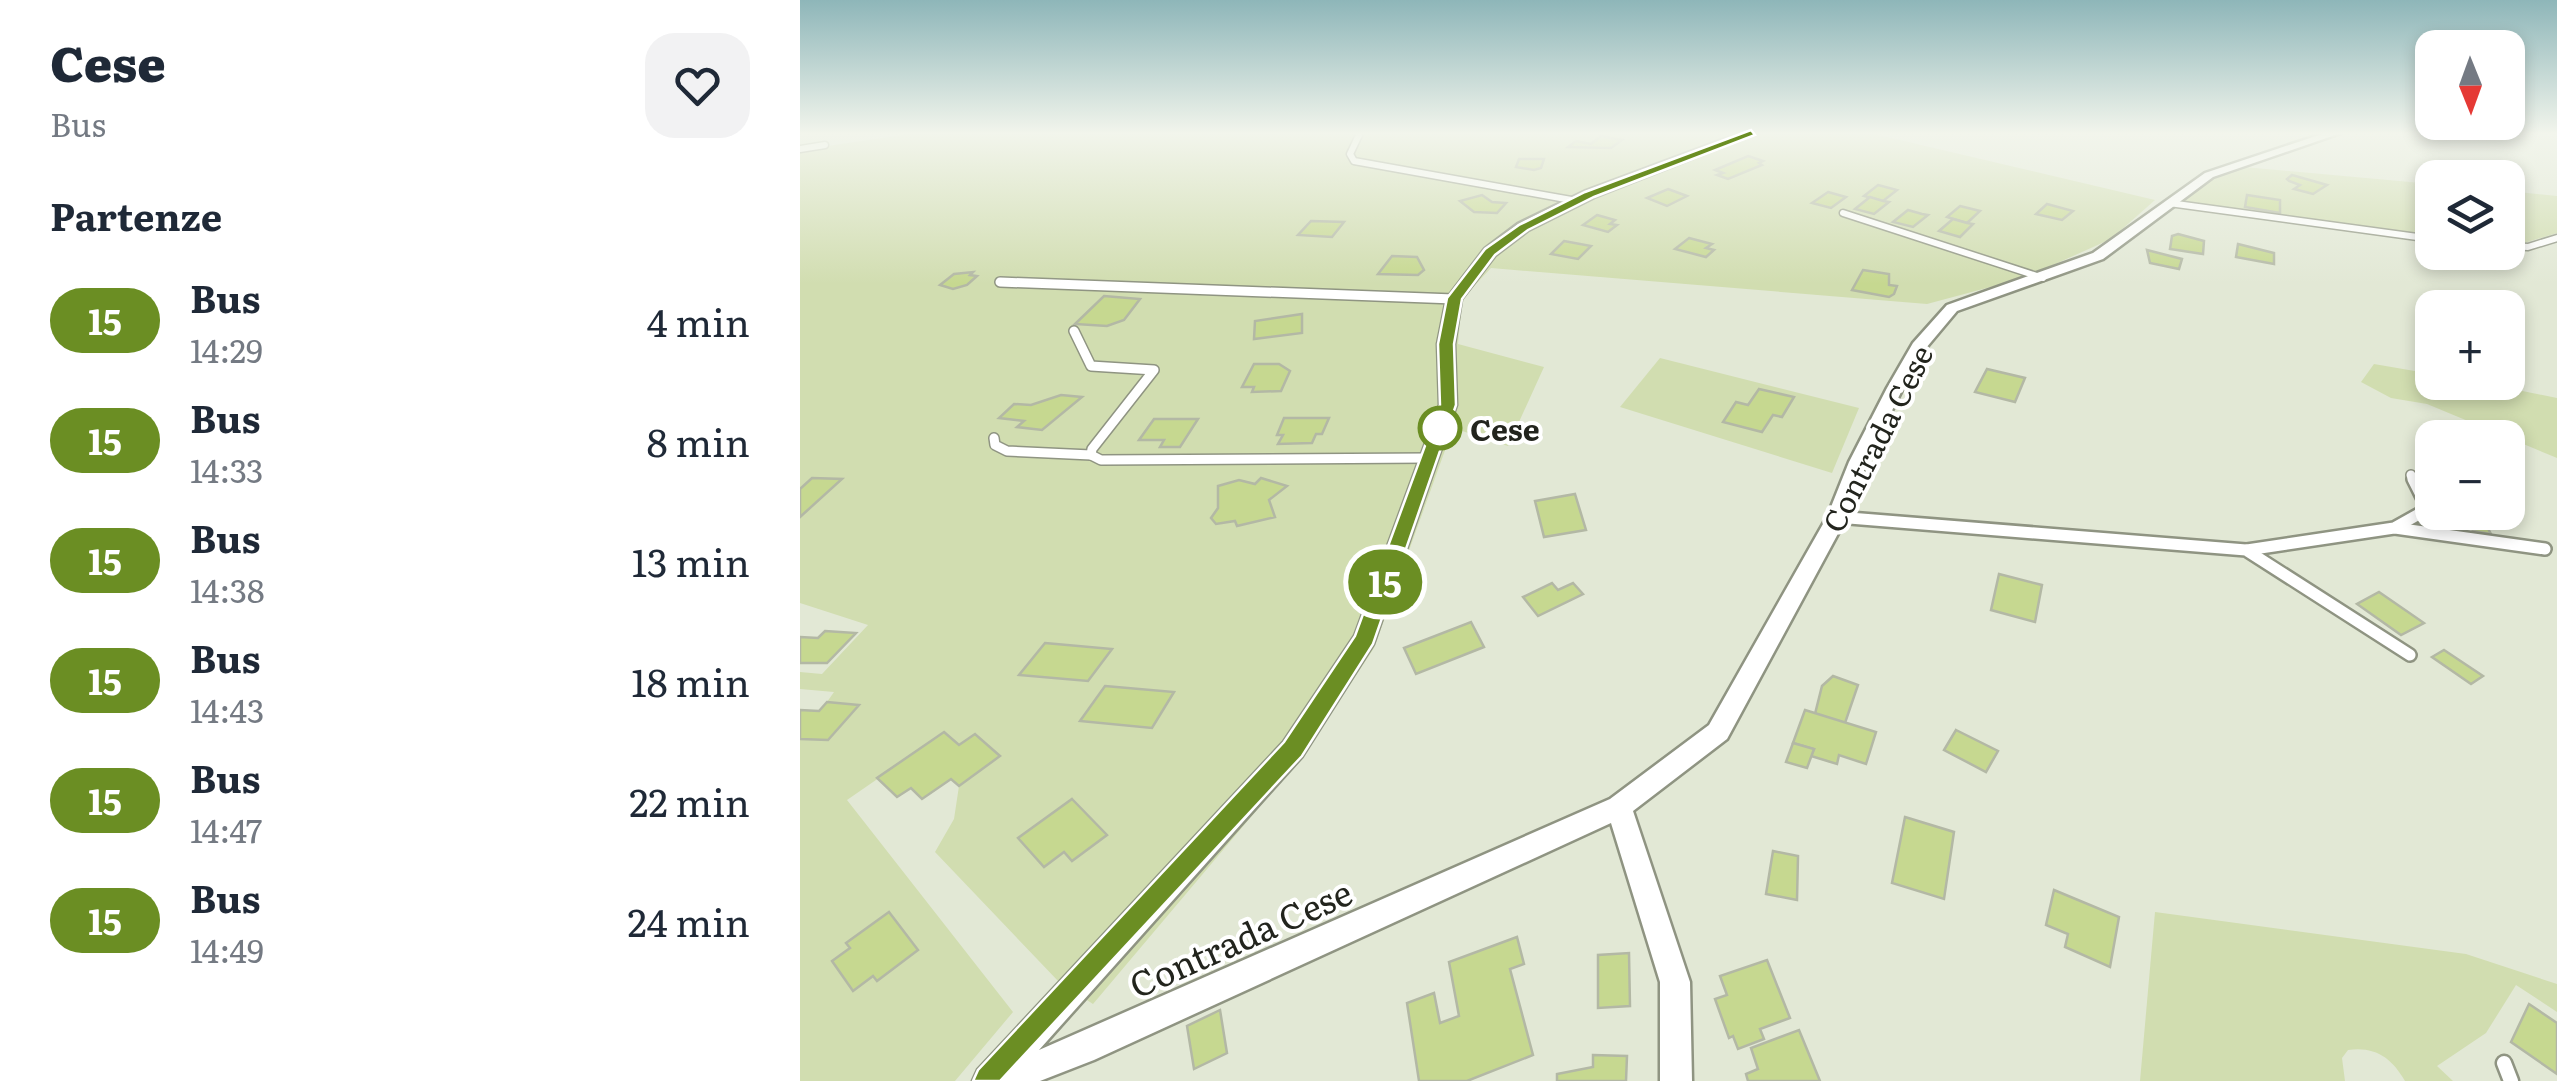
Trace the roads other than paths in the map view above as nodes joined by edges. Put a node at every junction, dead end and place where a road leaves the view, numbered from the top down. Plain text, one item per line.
1 (1479, 183) edge
2 (1622, 183) edge
3 (2198, 183) edge
4 (1577, 201) junction
5 (2169, 202) junction
6 (1843, 214) dead end
7 (2415, 237) edge
8 (2557, 238) edge
9 (2525, 247) edge
10 (2042, 278) junction
11 (1000, 282) dead end
12 (1454, 298) junction
13 (1074, 331) dead end
14 (994, 438) dead end
15 (1090, 456) junction
16 (1428, 458) junction
17 (2411, 476) dead end
18 (1837, 517) junction
19 (2394, 528) junction
20 (2545, 549) dead end
21 (2246, 550) junction
22 (2410, 656) dead end
23 (1619, 807) junction
24 (2504, 1063) dead end
25 (989, 1081) edge
26 (999, 1081) edge
27 (1676, 1081) edge
28 (2511, 1081) edge

1 - 4 lane
2 - 4 street, Contrada Cese
3 - 5 street, Contrada Cese
4 - 12 street, Contrada Cese
5 - 7 lane
5 - 10 street, Contrada Cese
6 - 10 lane
8 - 9 lane
10 - 18 street, Contrada Cese
11 - 12 lane
12 - 16 street, Contrada Cese
13 - 15 lane
14 - 15 lane
15 - 16 lane
16 - 25 street, Contrada Cese
17 - 19 lane
18 - 21 lane
18 - 23 street, Contrada Cese
19 - 20 lane
19 - 21 lane
21 - 22 lane
23 - 26 street, Contrada Cese
23 - 27 street
24 - 28 lane

